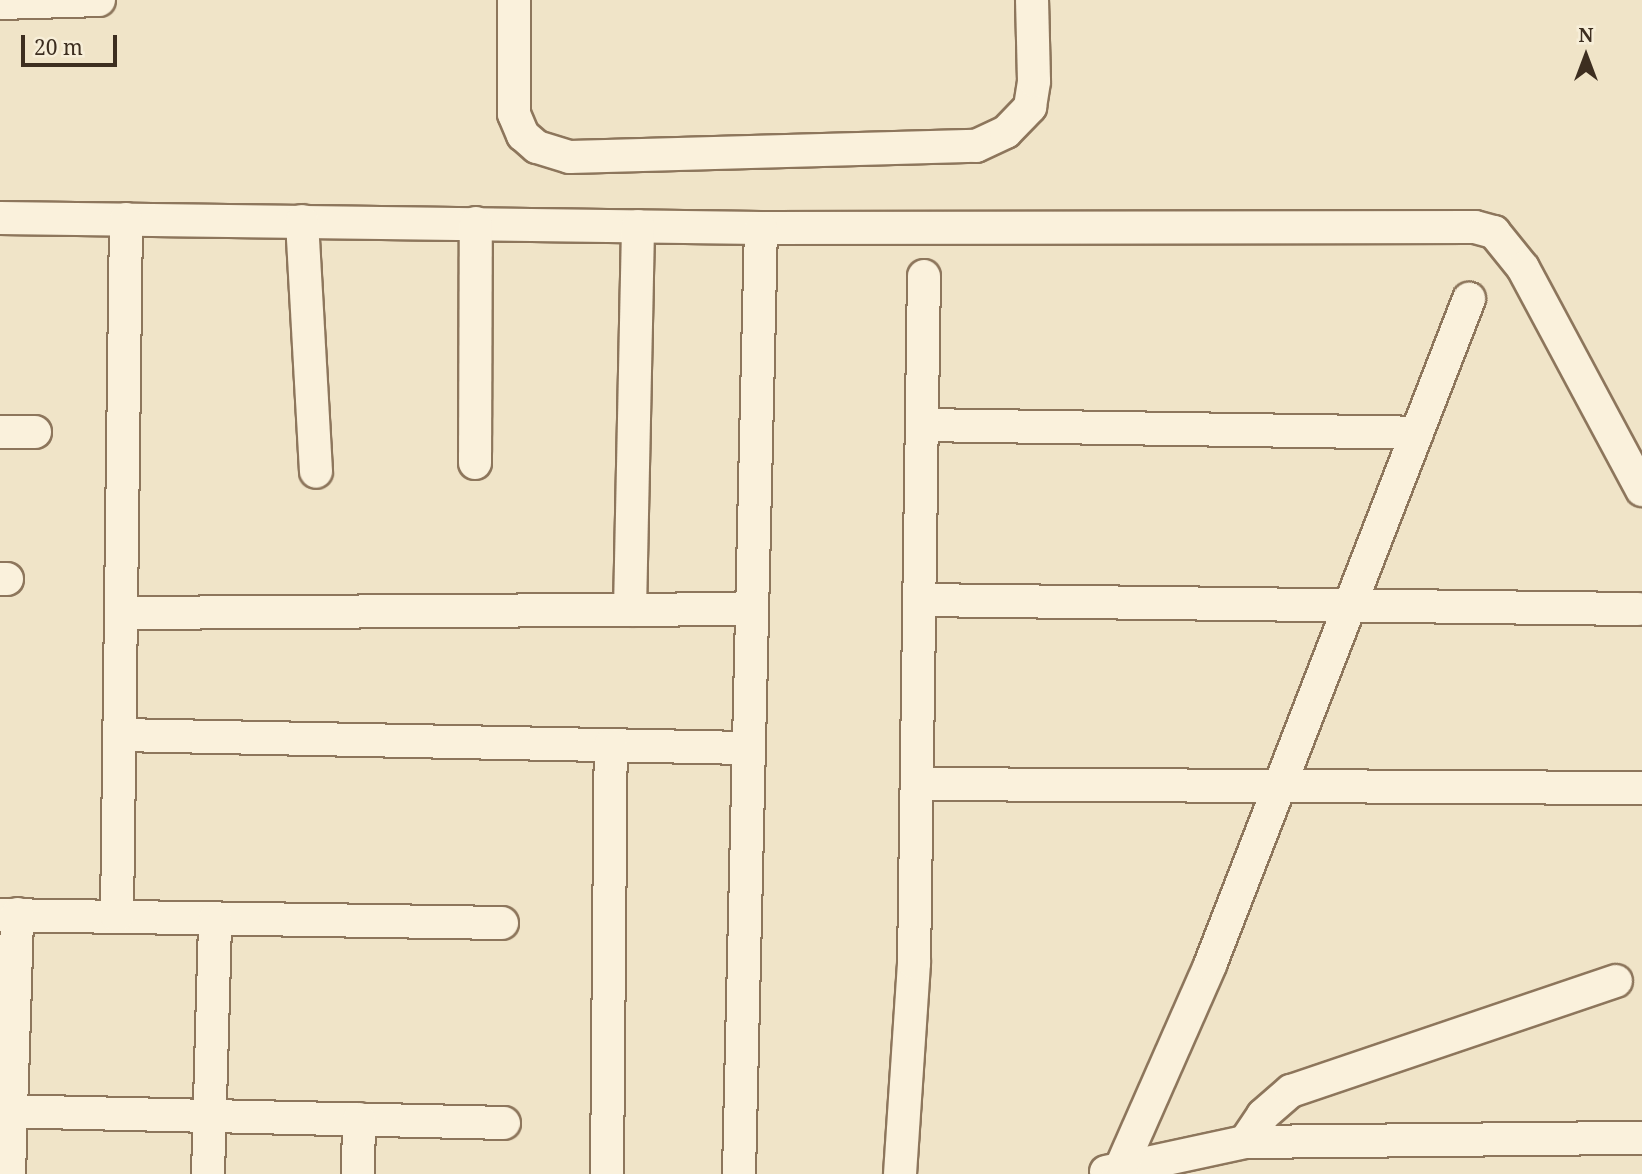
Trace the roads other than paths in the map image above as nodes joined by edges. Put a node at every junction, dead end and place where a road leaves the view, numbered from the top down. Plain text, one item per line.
1 (99, 0) edge
2 (514, 0) edge
3 (1032, 0) edge
4 (0, 3) edge
5 (0, 218) edge
6 (127, 219) junction
7 (302, 221) junction
8 (476, 223) junction
9 (638, 226) junction
10 (761, 228) junction
11 (924, 276) dead end
12 (1469, 299) dead end
13 (922, 425) junction
14 (0, 432) edge
15 (35, 432) dead end
16 (1417, 433) junction
17 (475, 463) dead end
18 (316, 472) dead end
19 (1642, 490) edge
20 (919, 600) junction
21 (1350, 606) junction
22 (1638, 609) dead end
23 (630, 610) junction
24 (750, 610) junction
25 (122, 613) junction
26 (120, 735) junction
27 (611, 745) junction
28 (747, 748) junction
29 (917, 784) junction
30 (1280, 786) junction
31 (1642, 788) edge
32 (8, 914) edge
33 (117, 916) junction
34 (215, 918) junction
35 (502, 923) dead end
36 (1616, 981) dead end
37 (5, 1111) edge
38 (209, 1116) junction
39 (359, 1119) junction
40 (504, 1123) dead end
41 (1642, 1138) edge
42 (1245, 1142) junction
43 (1113, 1172) edge
44 (9, 1174) edge
45 (208, 1174) edge
46 (358, 1174) edge
47 (607, 1174) edge
48 (739, 1174) edge
49 (900, 1174) edge

1 - 4 street
2 - 3 street
5 - 6 street
6 - 7 street
6 - 25 street
7 - 8 street
7 - 18 street
8 - 9 street
8 - 17 street
9 - 10 street
9 - 23 street
10 - 19 street
10 - 24 street
11 - 13 street
12 - 16 street
13 - 16 street
13 - 20 street
14 - 15 street
16 - 21 street
20 - 21 street
20 - 29 street
21 - 22 street
21 - 30 street
23 - 24 street
23 - 25 street
24 - 28 street
25 - 26 street
26 - 27 street
26 - 33 street
27 - 28 street
27 - 47 street
28 - 48 street
29 - 30 street
29 - 49 street
30 - 31 street
30 - 43 street
32 - 33 street
32 - 37 street
33 - 34 street
34 - 35 street
34 - 38 street
36 - 42 street
37 - 38 street
37 - 44 street
38 - 39 street
38 - 45 street
39 - 40 street
39 - 46 street
41 - 42 street
42 - 43 street

